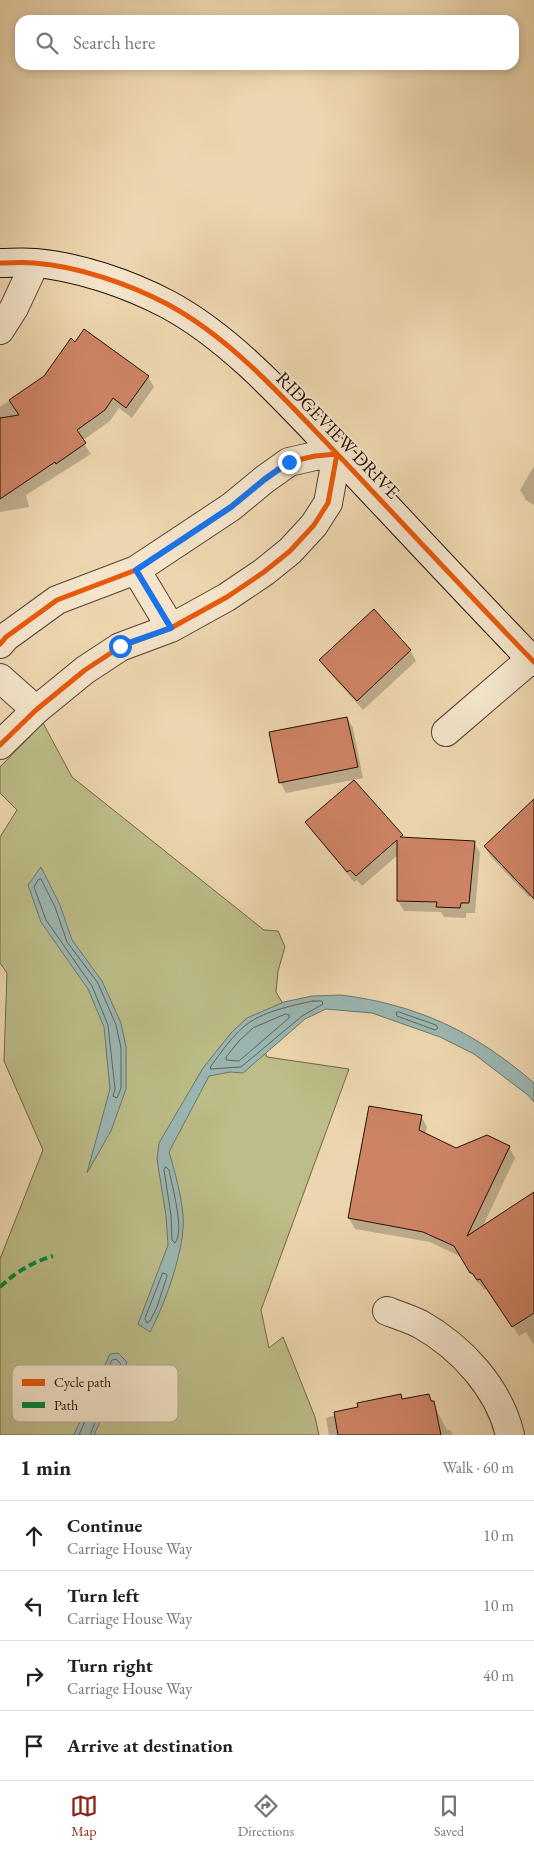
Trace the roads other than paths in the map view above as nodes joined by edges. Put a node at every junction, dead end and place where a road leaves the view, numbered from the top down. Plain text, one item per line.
1 (0, 263) edge
2 (35, 263) junction
3 (0, 330) edge
4 (337, 454) junction
5 (136, 570) junction
6 (171, 628) junction
7 (0, 644) edge
8 (532, 661) edge
9 (0, 678) edge
10 (36, 710) junction
11 (446, 732) dead end
12 (0, 745) edge
13 (387, 1311) dead end
14 (510, 1435) edge

1 - 2 street, RIDGEVIEW DRIVE
2 - 3 street
2 - 4 street, RIDGEVIEW DRIVE
4 - 5 street
4 - 6 street
4 - 8 street, RIDGEVIEW DRIVE
5 - 6 street
5 - 7 street
6 - 10 street
8 - 11 street
9 - 10 street
10 - 12 street
13 - 14 street

